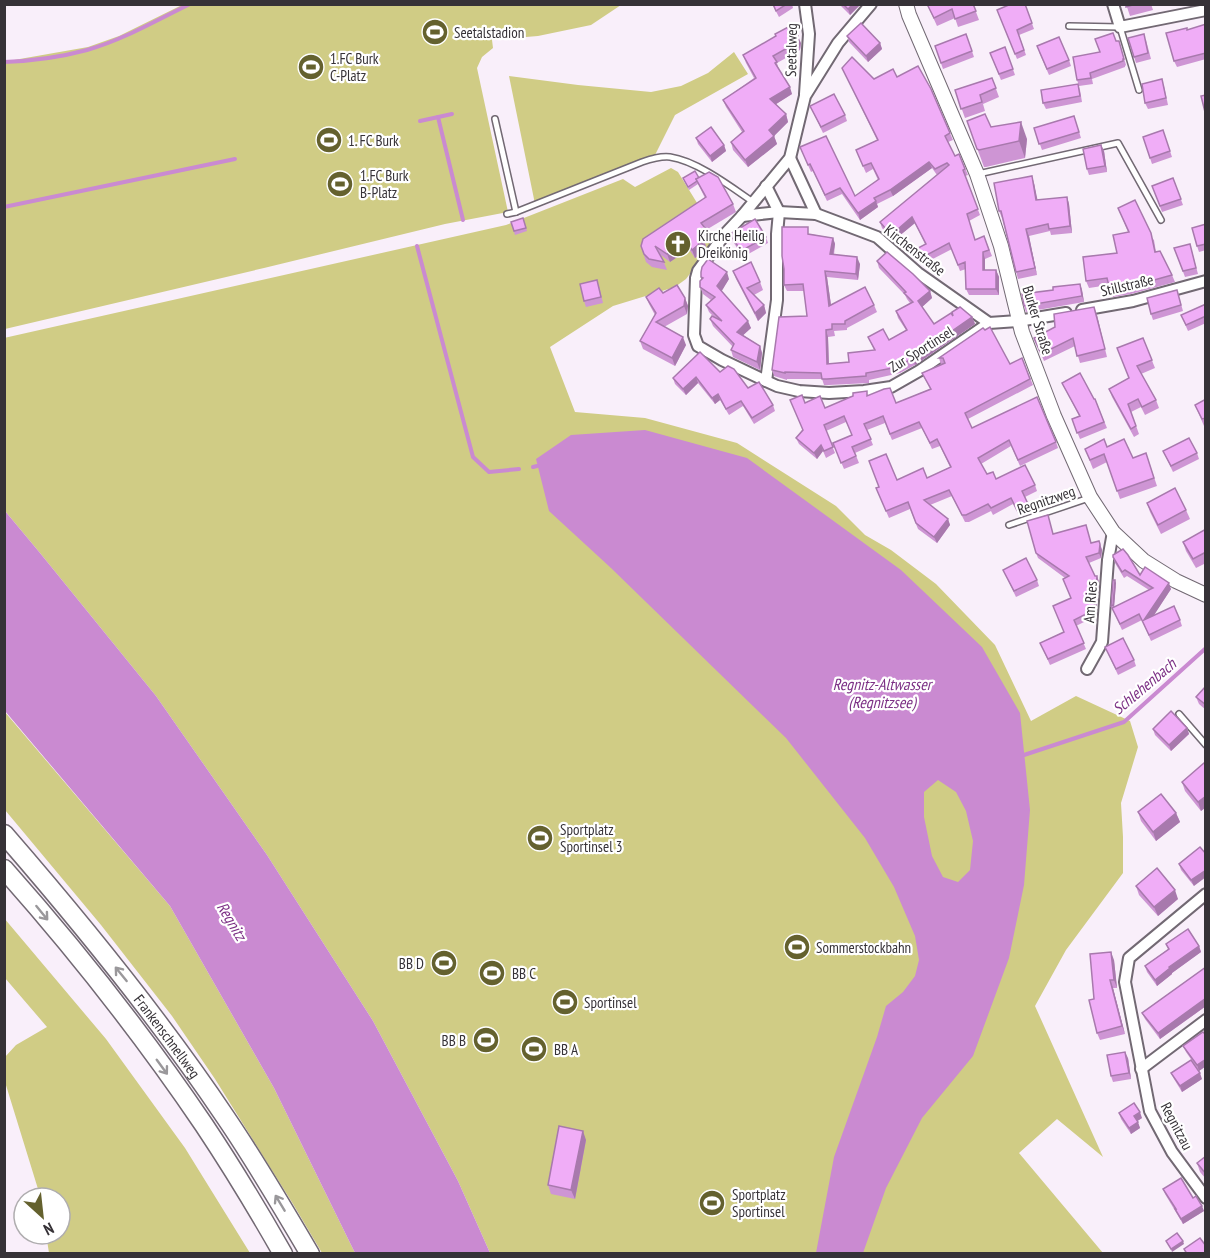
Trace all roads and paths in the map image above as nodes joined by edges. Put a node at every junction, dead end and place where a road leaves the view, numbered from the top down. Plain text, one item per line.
1 (805, 4) edge
2 (871, 4) edge
3 (906, 4) edge
4 (1113, 4) edge
5 (1206, 10) edge
6 (1069, 26) dead end
7 (1120, 27) junction
8 (1139, 90) dead end
9 (805, 96) junction
10 (495, 118) dead end
11 (790, 158) junction
12 (977, 174) junction
13 (766, 186) junction
14 (753, 202) junction
15 (516, 212) junction
16 (779, 212) junction
17 (507, 214) dead end
18 (816, 214) junction
19 (742, 216) junction
20 (1161, 220) dead end
21 (1206, 281) edge
22 (1018, 321) junction
23 (989, 323) junction
24 (766, 381) junction
25 (1090, 497) junction
26 (1009, 525) dead end
27 (1113, 532) junction
28 (1206, 595) edge
29 (1087, 669) dead end
30 (1179, 714) dead end
31 (1206, 745) edge
32 (4, 834) edge
33 (4, 868) edge
34 (1206, 894) edge
35 (1206, 1020) edge
36 (1141, 1069) junction
37 (1206, 1198) edge
38 (283, 1254) edge
39 (310, 1254) edge

1 - 9 street, Seetalweg
2 - 9 street
3 - 12 main road, Burker Straße
4 - 7 street
5 - 7 street
6 - 7 lane
7 - 8 lane
9 - 11 street
10 - 15 lane
11 - 13 street, Zur Sportinsel
11 - 18 street
12 - 20 lane
12 - 22 main road, Burker Straße
13 - 14 street, Zur Sportinsel
13 - 16 street
14 - 15 lane
14 - 19 street, Zur Sportinsel
15 - 17 lane
16 - 18 street, Kirchenstraße
16 - 19 street, Kirchenstraße
16 - 24 street
18 - 23 street, Kirchenstraße
19 - 24 street, Zur Sportinsel
21 - 22 street, Stillstraße
22 - 23 street
22 - 25 main road, Burker Straße
23 - 24 street, Zur Sportinsel
25 - 26 lane, Regnitzweg
25 - 27 main road, Burker Straße
27 - 28 main road, Burker Straße
27 - 29 street, Am Ries
30 - 31 lane
39 -> 32 highway, Frankenschnellweg
33 -> 38 highway, Frankenschnellweg
34 - 36 street, Regnitzau
35 - 36 street
36 - 37 street, Regnitzau

